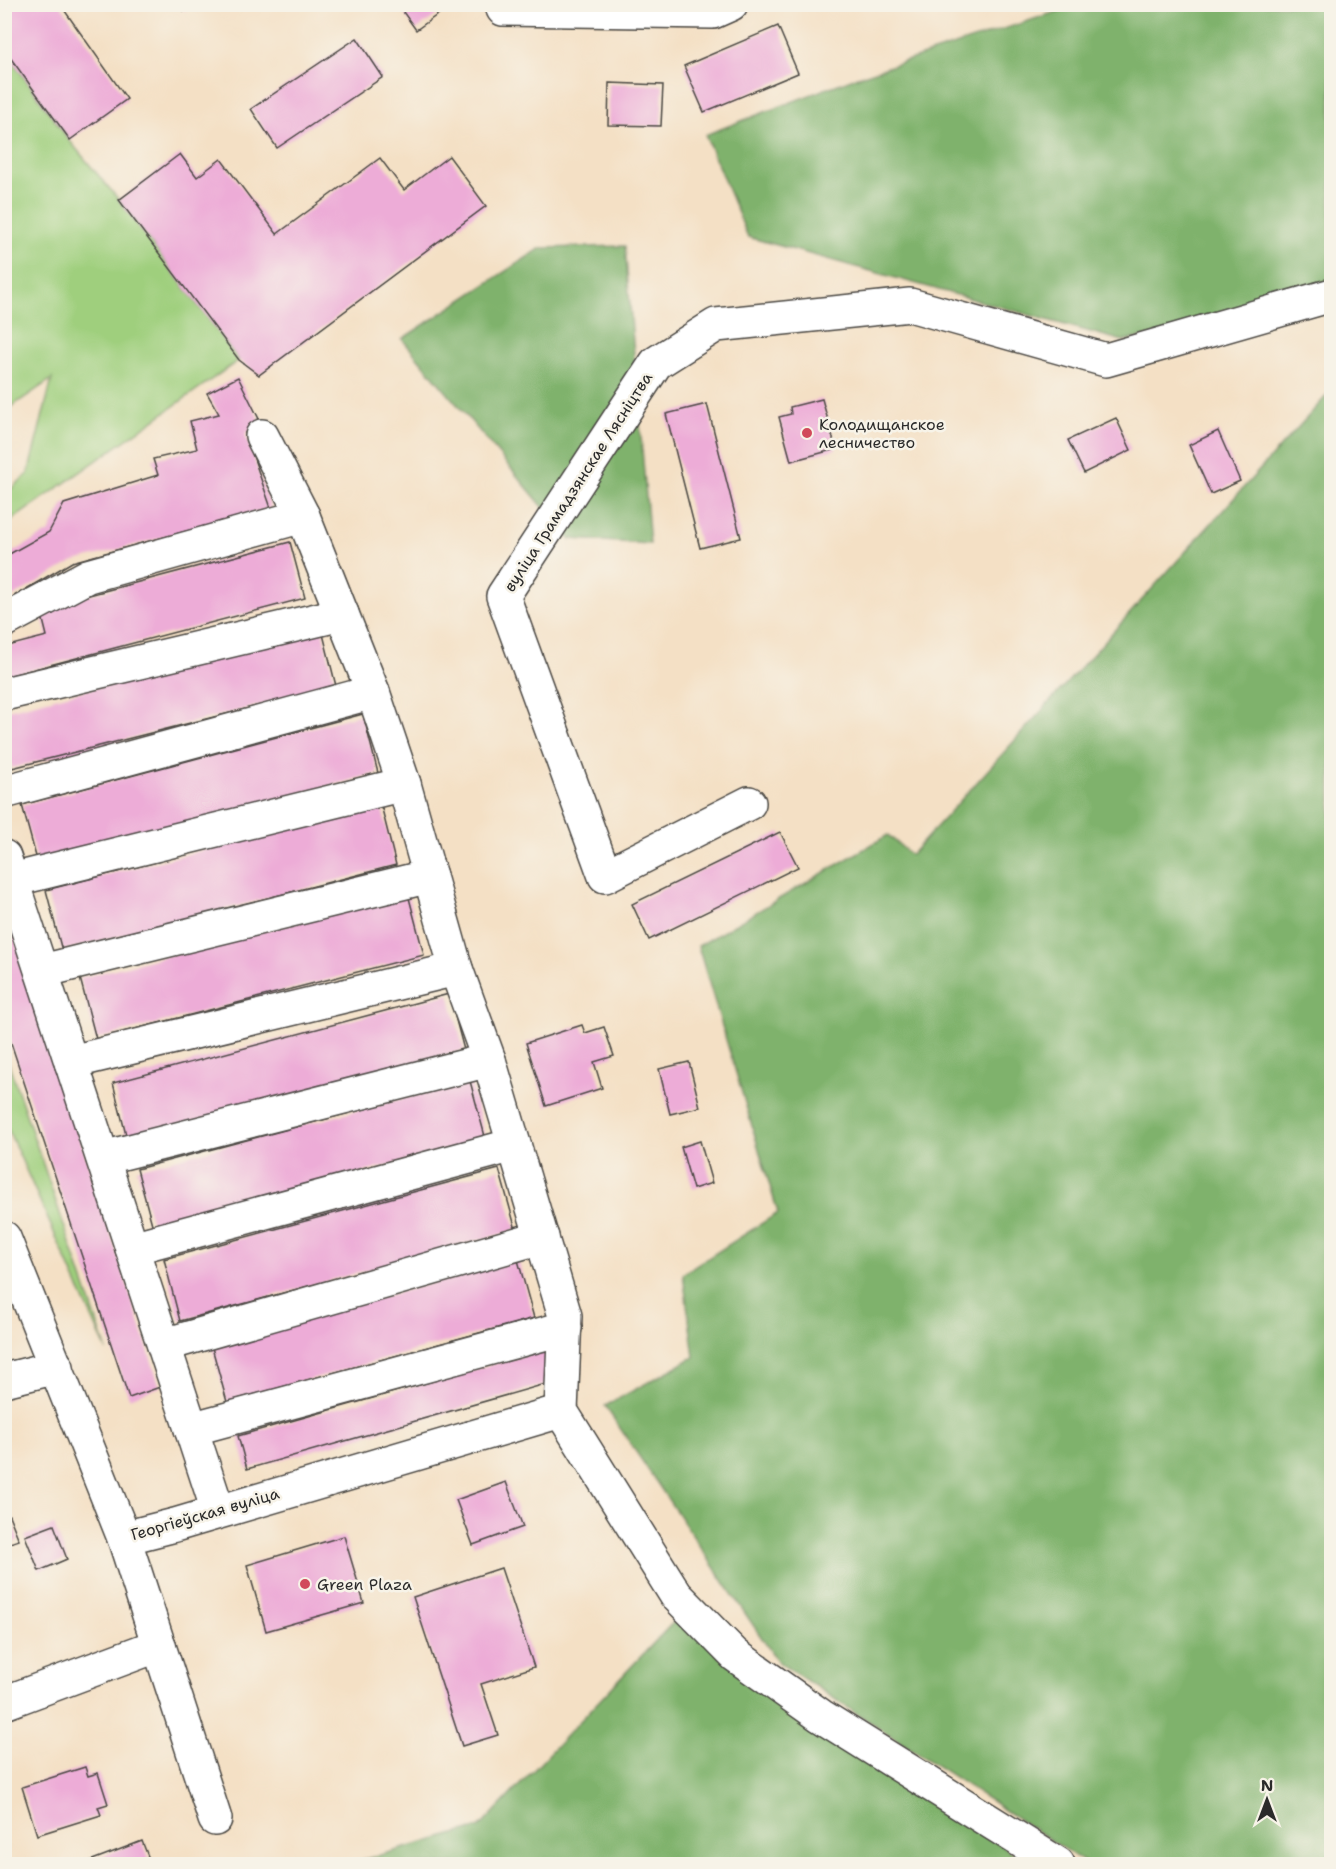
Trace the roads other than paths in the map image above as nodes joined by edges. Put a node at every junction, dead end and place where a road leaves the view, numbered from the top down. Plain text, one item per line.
1 (504, 4) edge
2 (731, 4) edge
3 (1332, 295) edge
4 (262, 436) dead end
5 (303, 516) junction
6 (342, 614) junction
7 (4, 621) edge
8 (373, 692) junction
9 (4, 694) edge
10 (404, 784) junction
11 (4, 792) edge
12 (749, 803) dead end
13 (8, 869) edge
14 (430, 876) junction
15 (456, 969) junction
16 (42, 971) junction
17 (489, 1060) junction
18 (71, 1062) junction
19 (514, 1145) junction
20 (103, 1158) junction
21 (542, 1237) junction
22 (4, 1238) edge
23 (132, 1248) junction
24 (565, 1328) junction
25 (164, 1346) junction
26 (57, 1367) junction
27 (4, 1380) edge
28 (561, 1411) junction
29 (191, 1429) junction
30 (218, 1511) junction
31 (124, 1538) junction
32 (159, 1645) junction
33 (4, 1703) edge
34 (215, 1819) dead end
35 (1058, 1864) edge

1 - 2 street
3 - 12 street, вуліца Грамадзянскае Лясніцтва
4 - 5 street
5 - 6 street
5 - 7 street
6 - 8 street
6 - 9 street
8 - 10 street
8 - 11 street
10 - 13 street
10 - 14 street
13 - 16 street
14 - 15 street
14 - 16 street
15 - 17 street
15 - 18 street
16 - 18 street
17 - 19 street
17 - 20 street
18 - 20 street
19 - 21 street
19 - 23 street
20 - 23 street
21 - 24 street
21 - 25 street
22 - 26 street, Георгіеўская вуліца
23 - 25 street
24 - 28 street
24 - 29 street
25 - 29 street
26 - 27 street
26 - 31 street, Георгіеўская вуліца
28 - 30 street, Георгіеўская вуліца
28 - 35 street
29 - 30 street
30 - 31 street, Георгіеўская вуліца
31 - 32 street
32 - 33 street
32 - 34 street

